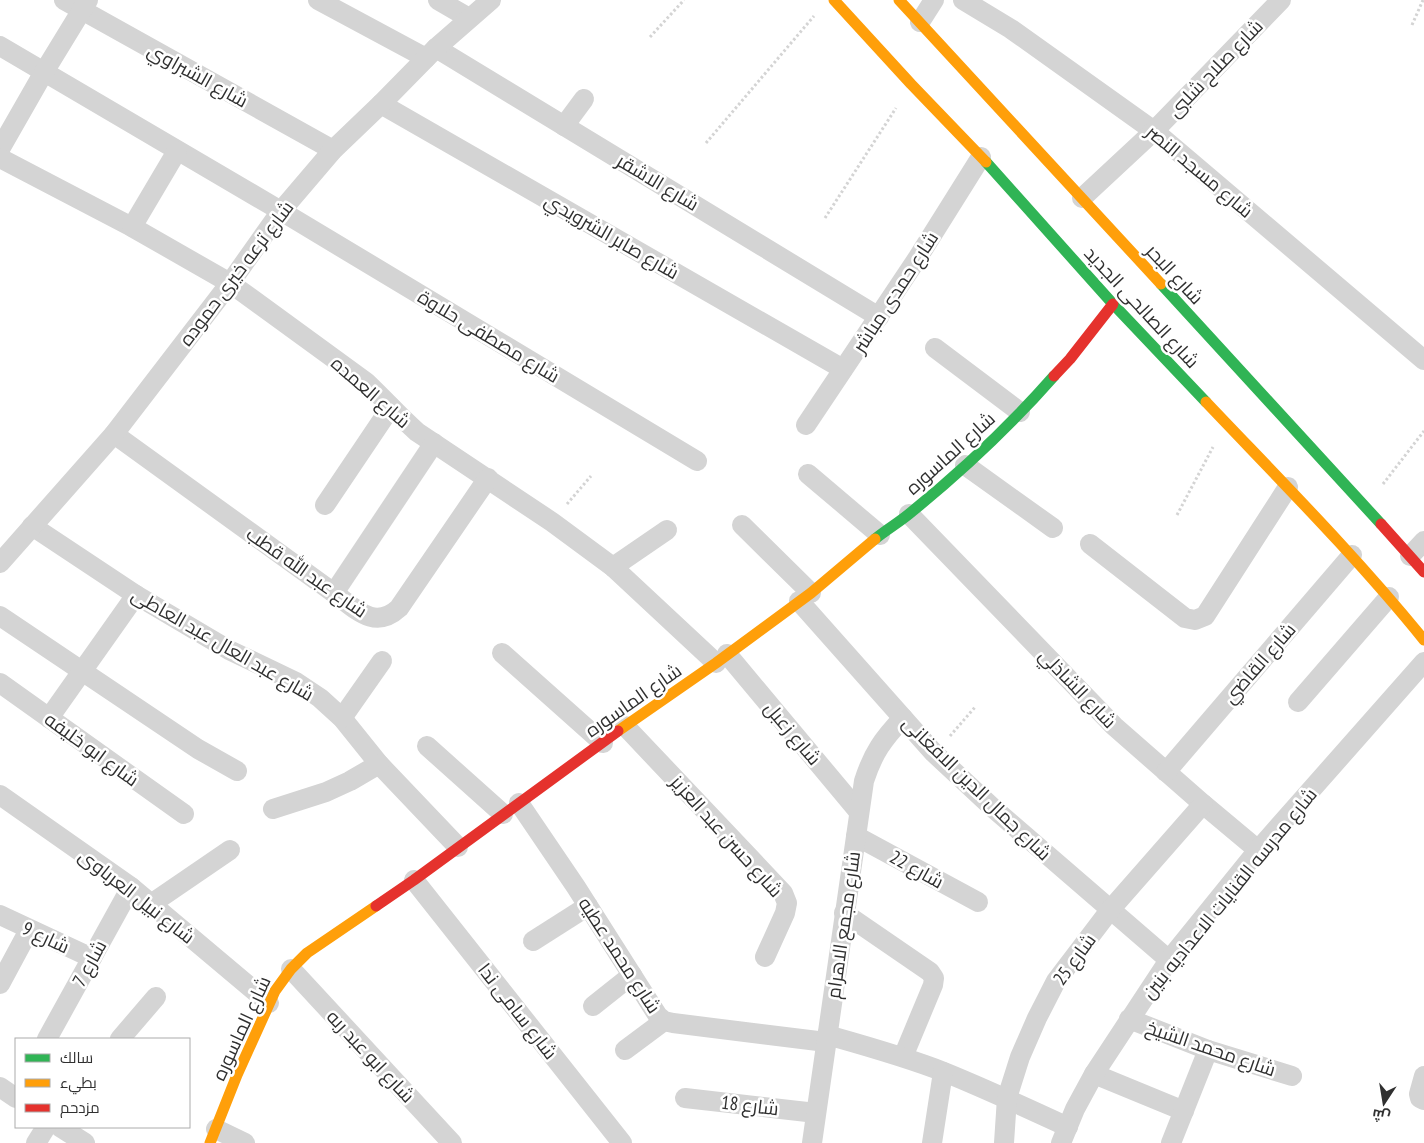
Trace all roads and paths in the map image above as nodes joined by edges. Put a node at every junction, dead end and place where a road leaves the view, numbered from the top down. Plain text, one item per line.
1 (64, 0) edge
2 (318, 0) edge
3 (438, 0) edge
4 (491, 0) edge
5 (684, 0) edge
6 (834, 0) edge
7 (899, 0) edge
8 (934, 0) edge
9 (963, 0) edge
10 (1281, 0) edge
11 (1423, 0) edge
12 (85, 5) edge
13 (815, 15) dead end
14 (469, 18) junction
15 (920, 22) junction
16 (1412, 25) dead end
17 (650, 37) dead end
18 (0, 46) edge
19 (431, 53) junction
20 (44, 72) junction
21 (911, 84) junction
22 (584, 99) dead end
23 (381, 104) junction
24 (564, 126) junction
25 (1154, 131) junction
26 (706, 143) dead end
27 (0, 148) edge
28 (333, 150) junction
29 (177, 151) junction
30 (981, 157) junction
31 (0, 158) edge
32 (1082, 198) junction
33 (281, 211) junction
34 (825, 218) dead end
35 (132, 227) junction
36 (230, 283) junction
37 (1113, 304) junction
38 (879, 317) junction
39 (935, 348) dead end
40 (1424, 360) edge
41 (843, 369) junction
42 (391, 407) junction
43 (1020, 412) junction
44 (1226, 422) junction
45 (806, 425) dead end
46 (1424, 431) edge
47 (114, 434) junction
48 (434, 443) junction
49 (697, 461) dead end
50 (965, 465) junction
51 (808, 474) dead end
52 (591, 476) dead end
53 (488, 478) junction
54 (1288, 487) junction
55 (325, 505) dead end
56 (1365, 506) junction
57 (909, 514) junction
58 (1177, 516) dead end
59 (552, 522) junction
60 (742, 525) dead end
61 (32, 526) junction
62 (1053, 528) dead end
63 (667, 530) dead end
64 (880, 535) junction
65 (1424, 540) edge
66 (1090, 544) dead end
67 (1352, 555) junction
68 (1410, 556) junction
69 (0, 564) edge
70 (613, 567) junction
71 (1424, 572) edge
72 (334, 593) junction
73 (136, 595) junction
74 (805, 597) junction
75 (1389, 597) junction
76 (0, 616) edge
77 (1424, 640) edge
78 (502, 653) dead end
79 (721, 658) junction
80 (382, 661) dead end
81 (1424, 662) edge
82 (81, 672) junction
83 (0, 683) edge
84 (1298, 702) dead end
85 (976, 706) dead end
86 (49, 718) junction
87 (342, 718) junction
88 (903, 718) junction
89 (626, 726) junction
90 (603, 743) junction
91 (427, 746) dead end
92 (934, 753) junction
93 (380, 764) junction
94 (237, 771) dead end
95 (1166, 772) junction
96 (0, 795) edge
97 (1203, 804) junction
98 (273, 809) dead end
99 (511, 809) junction
100 (858, 812) junction
101 (184, 814) dead end
102 (856, 836) junction
103 (458, 847) junction
104 (230, 850) dead end
105 (1258, 850) junction
106 (414, 880) junction
107 (131, 887) junction
108 (978, 902) dead end
109 (151, 904) junction
110 (588, 906) junction
111 (1110, 910) junction
112 (844, 913) junction
113 (0, 915) edge
114 (29, 930) junction
115 (533, 941) dead end
116 (765, 957) dead end
117 (92, 958) junction
118 (1169, 960) junction
119 (291, 969) junction
120 (632, 975) junction
121 (0, 984) edge
122 (156, 997) dead end
123 (269, 1003) junction
124 (593, 1006) dead end
125 (1129, 1019) junction
126 (664, 1021) junction
127 (48, 1038) edge
128 (121, 1038) edge
129 (826, 1038) junction
130 (625, 1050) dead end
131 (1208, 1050) junction
132 (903, 1057) junction
133 (943, 1072) junction
134 (1094, 1074) junction
135 (1292, 1076) dead end
136 (1424, 1076) edge
137 (0, 1087) edge
138 (15, 1097) edge
139 (685, 1098) dead end
140 (1007, 1098) junction
141 (1424, 1100) edge
142 (1184, 1111) junction
143 (816, 1113) junction
144 (45, 1128) edge
145 (62, 1128) edge
146 (1064, 1135) edge
147 (213, 1136) edge
148 (36, 1143) edge
149 (85, 1143) edge
150 (244, 1143) edge
151 (452, 1143) edge
152 (622, 1143) edge
153 (812, 1143) edge
154 (932, 1143) edge
155 (1004, 1143) edge
156 (1171, 1143) edge

1 - 12 street, شارع الشبراوي
2 - 19 street, شارع الاشقر
3 - 14 street
4 - 14 street, شارع ترعه خيرى حموده
5 - 17 path
6 - 21 street, شارع الصالحى الجديد
7 - 15 street, شارع البحر
8 - 15 street
9 - 25 street, شارع مسجد النصر
10 - 25 street, شارع صلاح شلبى
11 - 16 path
12 - 20 street
12 - 28 street, شارع الشبراوي
13 - 26 path
14 - 19 street, شارع ترعه خيرى حموده
15 - 32 street, شارع البحر
18 - 20 street, شارع مصطفى حلاوة
19 - 23 street, شارع ترعه خيرى حموده
19 - 24 street, شارع الاشقر
20 - 27 street
20 - 29 street, شارع مصطفى حلاوة
21 - 30 street, شارع الصالحى الجديد
21 - 34 path
22 - 24 street
23 - 28 street, شارع ترعه خيرى حموده
23 - 41 street, شارع صابر الشرويدي
24 - 38 street, شارع الاشقر
25 - 32 street, شارع صلاح شلبى
25 - 40 street, شارع مسجد النصر
28 - 33 street, شارع ترعه خيرى حموده
29 - 33 street, شارع مصطفى حلاوة
29 - 35 street
30 - 37 street, شارع الصالحى الجديد
30 - 38 street, شارع حمدى مباشر
31 - 35 street, شارع العمده
32 - 56 street, شارع البحر
33 - 36 street, شارع ترعه خيرى حموده
33 - 49 street, شارع مصطفى حلاوة
35 - 36 street, شارع العمده
36 - 42 street, شارع العمده
36 - 47 street, شارع ترعه خيرى حموده
37 - 43 street, شارع الماسوره
37 - 44 street, شارع الصالحى الجديد
38 - 41 street, شارع حمدى مباشر
39 - 43 street
41 - 45 street, شارع حمدى مباشر
42 - 48 street, شارع العمده
42 - 55 street
43 - 50 street, شارع الماسوره
44 - 54 street, شارع الصالحى الجديد
44 - 58 path
46 - 56 path
47 - 61 street, شارع ترعه خيرى حموده
47 - 72 street, شارع عبد الله قطب
48 - 53 street, شارع العمده
48 - 72 street
50 - 57 street, شارع الماسوره
50 - 62 street
51 - 64 street
52 - 59 path
53 - 59 street, شارع العمده
53 - 72 street, شارع عبد الله قطب
54 - 66 street
54 - 67 street, شارع الصالحى الجديد
56 - 68 street, شارع البحر
57 - 64 street, شارع الماسوره
57 - 95 street, شارع الشاذلي
59 - 70 street, شارع العمده
60 - 74 street, شارع جمال الدين الافغانى
61 - 69 street, شارع ترعه خيرى حموده
61 - 73 street, شارع عبد العال عبد العاطى
63 - 70 street
64 - 74 street, شارع الماسوره
65 - 68 street
67 - 75 street, شارع الصالحى الجديد
67 - 95 street, شارع القاضي
68 - 71 street, شارع البحر
70 - 79 street, شارع العمده
73 - 82 street
73 - 87 street, شارع عبد العال عبد العاطى
74 - 79 street, شارع الماسوره
74 - 88 street, شارع جمال الدين الافغانى
75 - 77 street, شارع الصالحى الجديد
75 - 84 street
76 - 82 street
78 - 90 street
79 - 89 street, شارع الماسوره
79 - 100 street, شارع زعبل
80 - 87 street
81 - 105 street, شارع مدرسه القنايات الاعداديه بنين
82 - 86 street
82 - 94 street
83 - 86 street, شارع ابو خليفه
85 - 92 path
86 - 101 street, شارع ابو خليفه
87 - 93 street, شارع عبد العال عبد العاطى
88 - 92 street, شارع جمال الدين الافغانى
88 - 100 street, شارع مجمع الاهرام
89 - 90 street, شارع الماسوره
89 - 116 street, شارع حسن عبد العزيز
90 - 99 street, شارع الماسوره
91 - 99 street, شارع محمد عطيه
92 - 111 street, شارع جمال الدين الافغانى
93 - 98 street
93 - 103 street, شارع عبد العال عبد العاطى
95 - 97 street, شارع الشاذلي
96 - 107 street, شارع نبيل العرباوى
97 - 105 street, شارع الشاذلي
97 - 111 street, شارع 25
99 - 103 street, شارع الماسوره
99 - 110 street, شارع محمد عطيه
100 - 102 street, شارع مجمع الاهرام
102 - 108 street, شارع 22
102 - 112 street, شارع مجمع الاهرام
103 - 106 street, شارع الماسوره
104 - 109 street
105 - 118 street, شارع مدرسه القنايات الاعداديه بنين
106 - 119 street, شارع الماسوره
106 - 152 street, شارع سامى ندا
107 - 109 street, شارع نبيل العرباوى
107 - 117 street, شارع 7
109 - 123 street, شارع نبيل العرباوى
110 - 115 street
110 - 120 street, شارع محمد عطيه
111 - 118 street, شارع جمال الدين الافغانى
111 - 140 street, شارع 25
112 - 129 street, شارع مجمع الاهرام
112 - 132 street
113 - 114 street, شارع 9
114 - 117 street, شارع 9
114 - 121 street
117 - 127 street, شارع 7
118 - 125 street, شارع مدرسه القنايات الاعداديه بنين
119 - 123 street, شارع الماسوره
119 - 151 street, شارع ابو عبد ربه
120 - 124 street
120 - 126 street, شارع محمد عطيه
122 - 128 street
123 - 147 street, شارع الماسوره
125 - 131 street, شارع محمد الشيخ
125 - 134 street, شارع مدرسه القنايات الاعداديه بنين
126 - 129 street, شارع محمد عطيه
126 - 130 street
129 - 132 street, شارع محمد عطيه
129 - 143 street, شارع مجمع الاهرام
131 - 135 street, شارع محمد الشيخ
131 - 142 street
132 - 133 street, شارع محمد عطيه
133 - 140 street, شارع محمد عطيه
133 - 154 street
134 - 142 street
134 - 146 street, شارع مدرسه القنايات الاعداديه بنين
136 - 141 street
137 - 138 street
139 - 143 street, شارع 18
140 - 146 street, شارع محمد عطيه
140 - 155 street, شارع 25
142 - 156 street
143 - 153 street, شارع مجمع الاهرام
144 - 148 street
145 - 149 street
147 - 150 street

